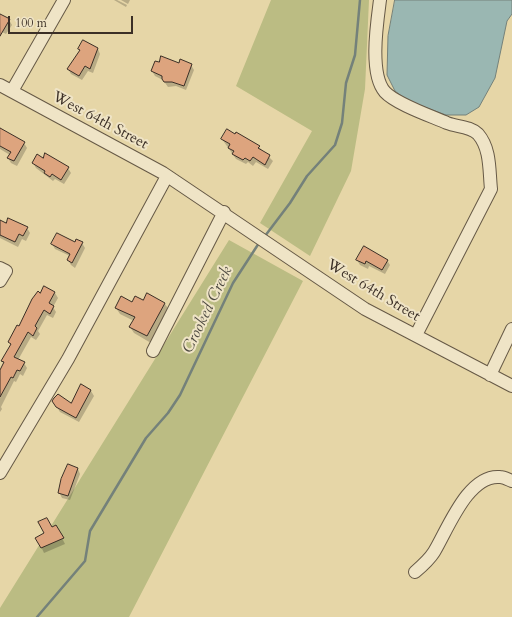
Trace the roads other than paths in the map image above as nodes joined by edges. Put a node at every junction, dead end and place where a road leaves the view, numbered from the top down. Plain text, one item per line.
1 (64, 0) edge
2 (380, 0) edge
3 (0, 85) edge
4 (12, 91) junction
5 (167, 176) junction
6 (224, 212) junction
7 (512, 329) edge
8 (416, 335) junction
9 (153, 351) dead end
10 (490, 375) junction
11 (512, 386) edge
12 (0, 473) edge
13 (512, 481) edge
14 (415, 572) dead end

1 - 4 street
2 - 8 street
3 - 4 street, West 64th Street
4 - 5 street, West 64th Street
5 - 6 street, West 64th Street
5 - 12 street
6 - 8 street, West 64th Street
6 - 9 street
7 - 10 street
8 - 10 street, West 64th Street
10 - 11 street, West 64th Street
13 - 14 street

